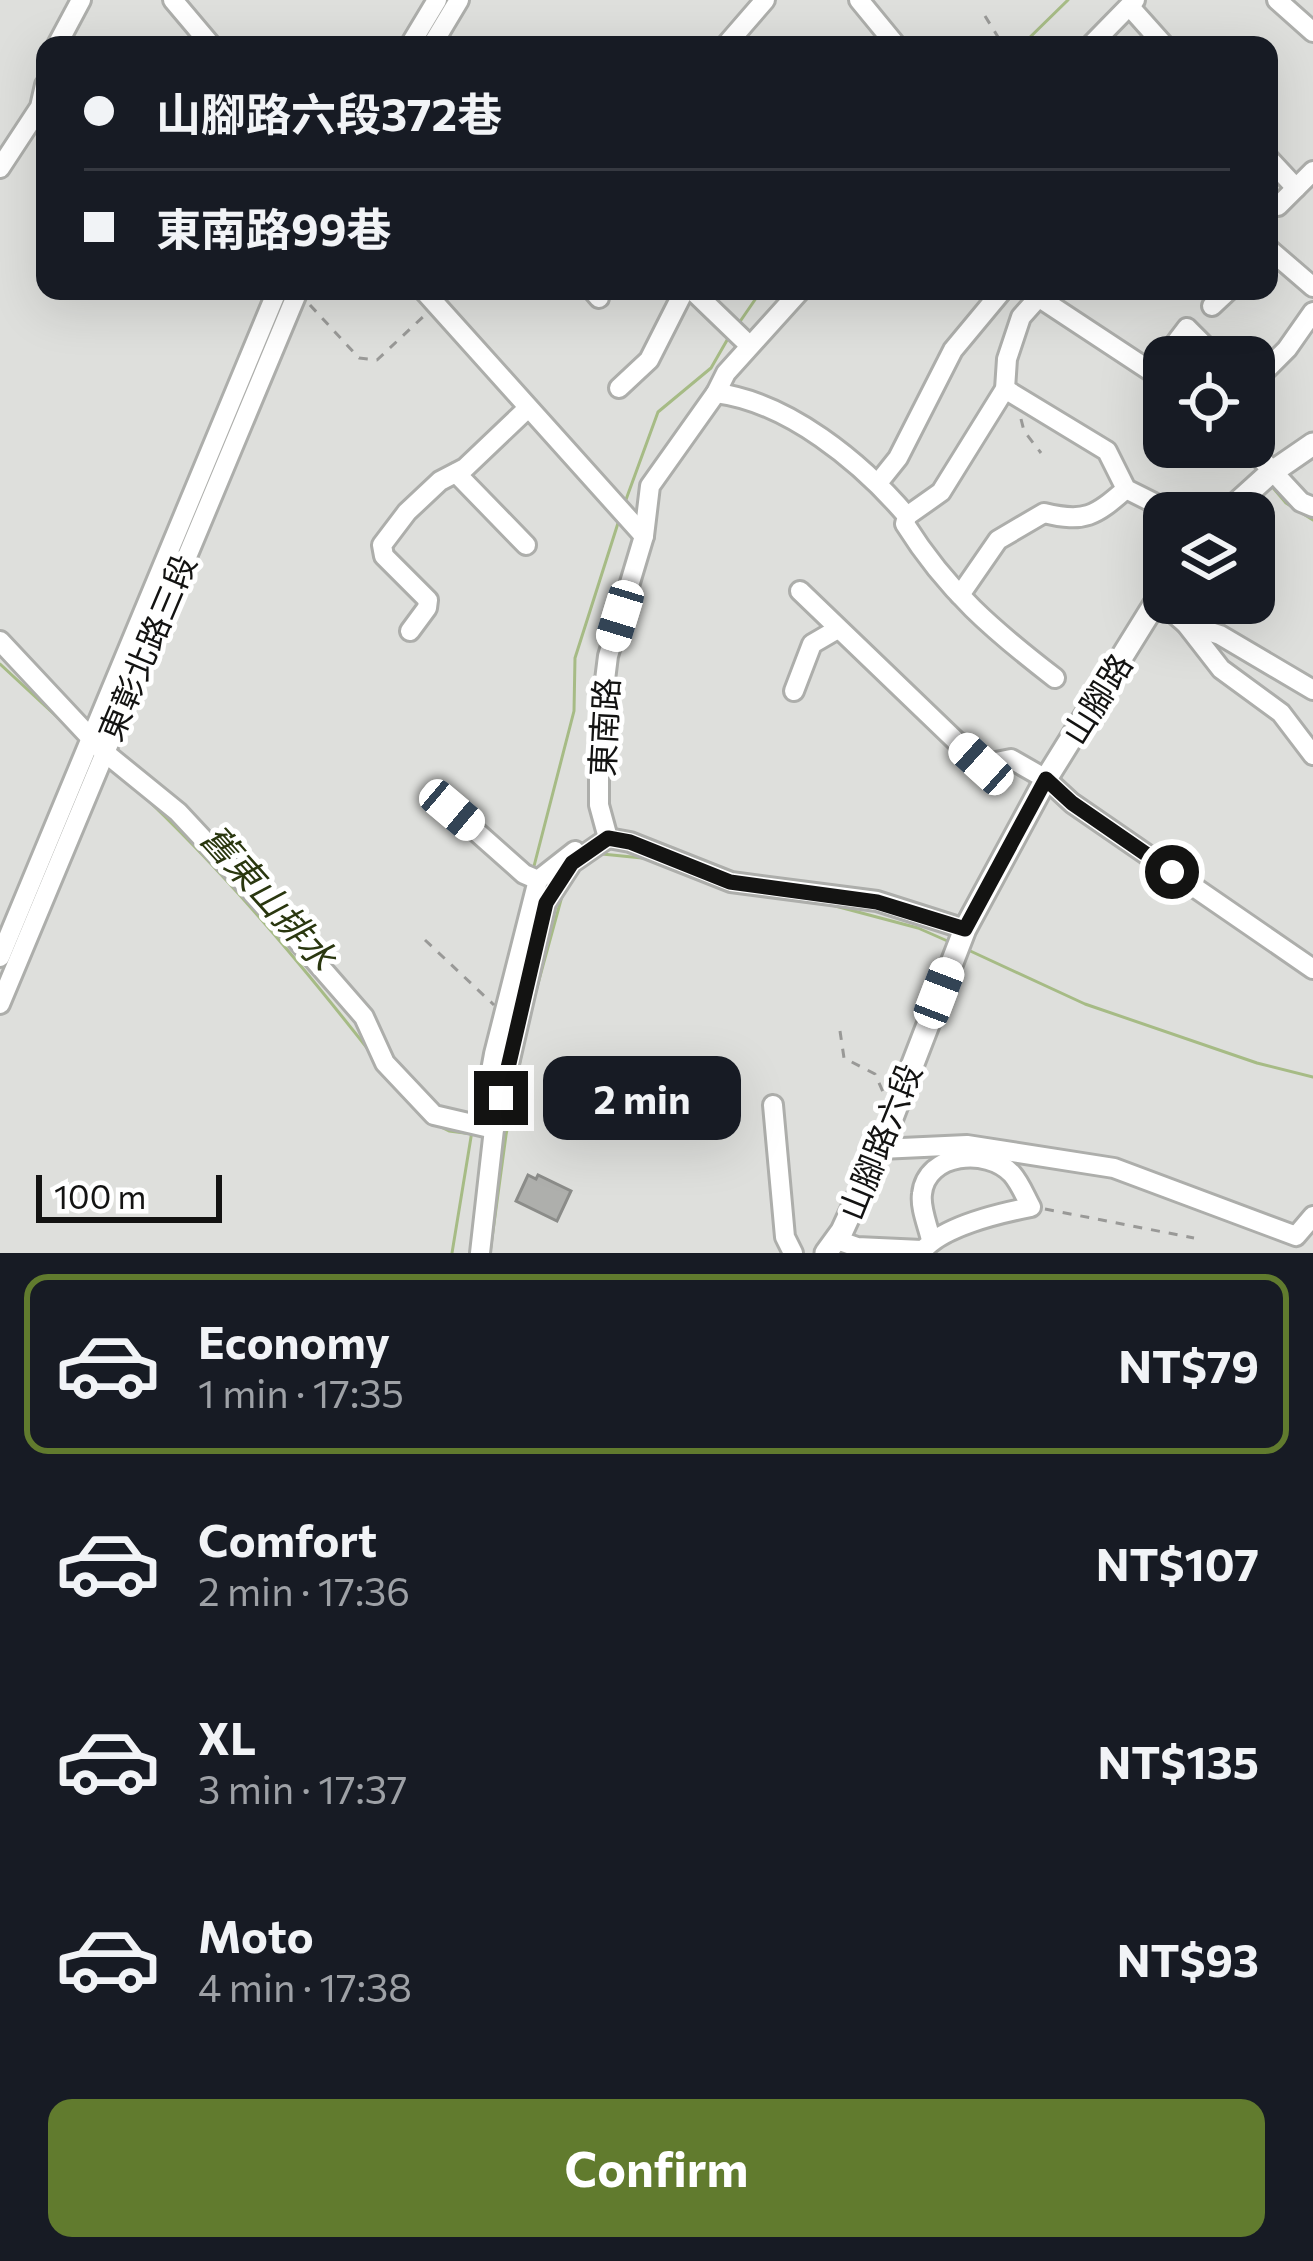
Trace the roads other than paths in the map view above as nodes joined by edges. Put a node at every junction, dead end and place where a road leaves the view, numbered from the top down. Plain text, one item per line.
1 (81, 0) edge
2 (173, 0) edge
3 (437, 0) edge
4 (459, 0) edge
5 (765, 0) edge
6 (859, 0) edge
7 (1277, 0) edge
8 (1132, 4) edge
9 (1313, 32) edge
10 (62, 36) edge
11 (203, 36) edge
12 (415, 36) edge
13 (437, 36) edge
14 (733, 36) edge
15 (889, 36) edge
16 (1100, 36) edge
17 (1157, 36) edge
18 (36, 113) edge
19 (0, 168) edge
20 (1278, 169) edge
21 (1313, 171) edge
22 (1296, 188) junction
23 (1278, 206) dead end
24 (1278, 258) edge
25 (1313, 287) edge
26 (273, 300) edge
27 (294, 300) edge
28 (432, 300) edge
29 (683, 300) edge
30 (698, 300) edge
31 (792, 300) edge
32 (995, 300) edge
33 (1040, 300) edge
34 (1043, 300) edge
35 (1218, 300) edge
36 (1212, 306) dead end
37 (1313, 312) edge
38 (749, 345) junction
39 (1143, 357) edge
40 (1275, 361) edge
41 (619, 388) dead end
42 (1005, 389) junction
43 (716, 393) junction
44 (529, 408) junction
45 (1313, 444) edge
46 (1261, 468) edge
47 (456, 473) junction
48 (1266, 477) junction
49 (878, 483) junction
50 (1126, 489) junction
51 (1249, 492) edge
52 (1143, 498) edge
53 (1313, 507) edge
54 (907, 517) junction
55 (644, 536) junction
56 (526, 545) dead end
57 (800, 591) dead end
58 (960, 595) junction
59 (1143, 622) edge
60 (1186, 624) joint
61 (836, 630) junction
62 (410, 631) dead end
63 (0, 641) edge
64 (1055, 678) dead end
65 (1313, 690) edge
66 (794, 691) dead end
67 (96, 744) junction
68 (1313, 755) edge
69 (1046, 779) junction
70 (452, 810) dead end
71 (608, 838) junction
72 (538, 880) junction
73 (964, 932) junction
74 (0, 957) edge
75 (952, 959) joint
76 (1313, 969) edge
77 (0, 1004) edge
78 (501, 1098) junction
79 (773, 1105) dead end
80 (494, 1129) junction
81 (880, 1149) junction
82 (1313, 1216) edge
83 (832, 1247) edge
84 (925, 1248) edge
85 (480, 1253) edge
86 (793, 1253) edge

1 - 10 street
2 - 11 street
3 - 12 street
4 - 13 street
5 - 14 street
6 - 15 street
7 - 9 street
8 - 16 street
8 - 17 street
18 - 19 street
20 - 22 street
21 - 22 street
22 - 23 street
24 - 25 street
26 - 67 street, 東彰北路三段
27 - 67 street, 東彰北路三段
28 - 44 street
29 - 41 street
30 - 38 street
31 - 38 street, 東南路
32 - 49 street
33 - 42 street
34 - 39 street
35 - 36 street
37 - 40 street
38 - 43 street, 東南路
42 - 50 street
42 - 54 street
43 - 49 street
43 - 55 street, 東南路
44 - 47 street
44 - 55 street
45 - 48 main road
46 - 48 street
47 - 56 street
47 - 62 street
48 - 51 main road
48 - 53 street
49 - 54 street
50 - 52 street
50 - 58 street
54 - 58 street
55 - 71 street, 東南路
57 - 61 street
58 - 64 street
59 - 69 main road, 山腳路
60 - 65 street
60 - 68 street
61 - 66 street
61 - 69 street
63 - 67 street
67 - 74 street, 東彰北路三段
67 - 77 street, 東彰北路三段
67 - 80 street
69 - 73 main road, 山腳路
69 - 76 street
70 - 72 street
71 - 72 street
71 - 73 street
71 - 78 street
72 - 78 street
73 - 75 main road, 山腳路
75 - 81 main road, 山腳路六段
78 - 80 street
79 - 86 street
80 - 85 street
81 - 82 street
81 - 83 main road, 山腳路六段
83 - 84 street
84 - 84 street

